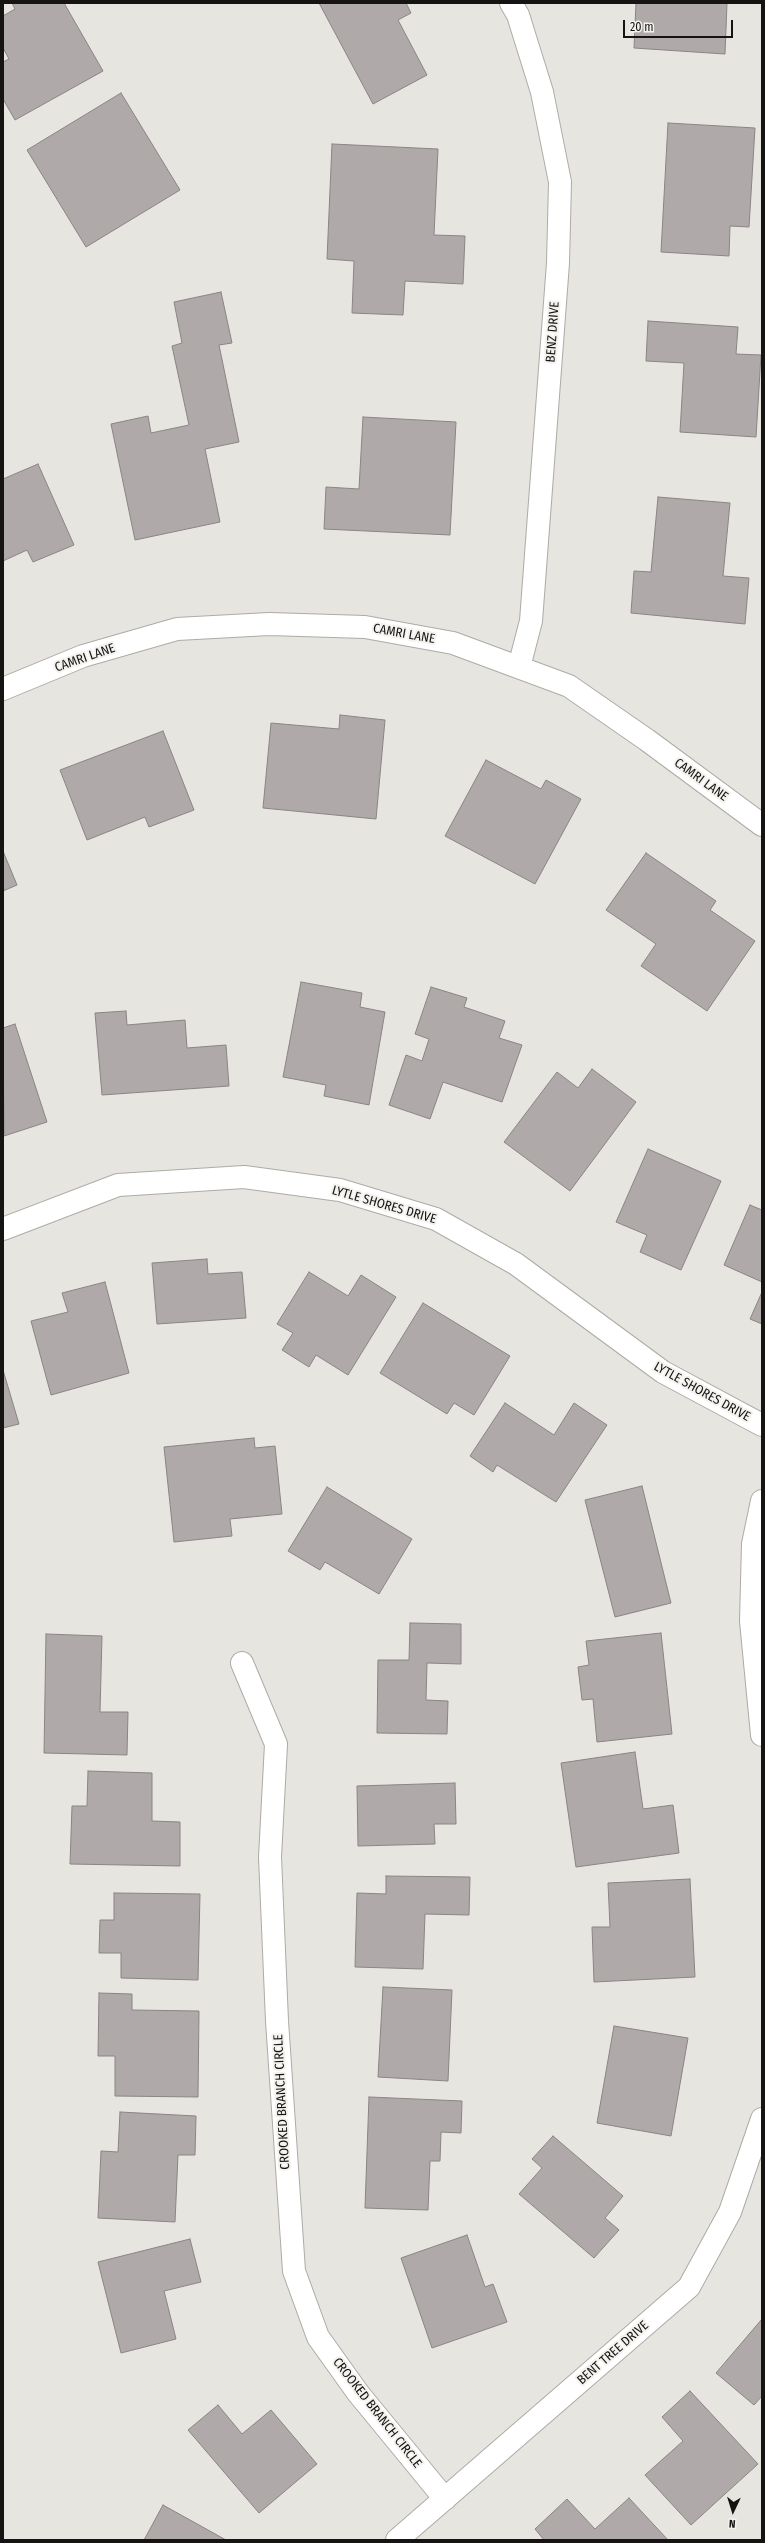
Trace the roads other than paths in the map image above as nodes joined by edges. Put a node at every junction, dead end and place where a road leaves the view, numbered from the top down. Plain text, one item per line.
1 (511, 3) edge
2 (518, 667) junction
3 (3, 689) edge
4 (762, 825) edge
5 (3, 1229) edge
6 (762, 1425) edge
7 (762, 1501) edge
8 (242, 1663) dead end
9 (762, 1735) edge
10 (762, 2119) edge
11 (445, 2499) junction
12 (397, 2540) edge

1 - 2 street, BENZ DRIVE
2 - 3 street, CAMRI LANE
2 - 4 street, CAMRI LANE
5 - 6 street, LYTLE SHORES DRIVE
7 - 9 street
8 - 11 street, CROOKED BRANCH CIRCLE
10 - 11 street, BENT TREE DRIVE
11 - 12 street, BENT TREE DRIVE

